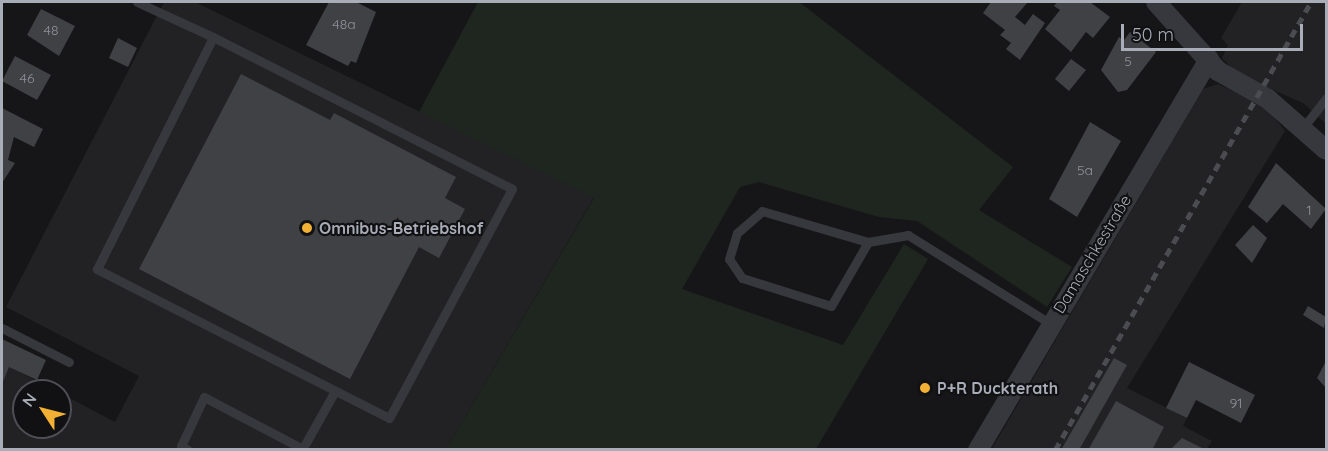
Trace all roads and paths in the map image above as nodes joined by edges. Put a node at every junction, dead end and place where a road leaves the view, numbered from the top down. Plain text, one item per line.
1 (137, 2) edge
2 (1156, 2) edge
3 (213, 37) junction
4 (1209, 59) junction
5 (1326, 98) edge
6 (1302, 129) junction
7 (1326, 150) edge
8 (868, 242) junction
9 (1051, 324) junction
10 (2, 328) edge
11 (69, 362) dead end
12 (335, 391) junction
13 (304, 449) edge
14 (188, 450) edge
15 (978, 450) edge

1 - 3 lane
2 - 4 street
3 - 12 lane
3 - 12 lane
4 - 6 street
4 - 9 street, Damaschkestraße
5 - 6 lane
6 - 7 street
8 - 8 lane
8 - 9 lane
9 - 15 street, Damaschkestraße
10 - 11 lane
12 - 13 lane
13 - 14 lane

